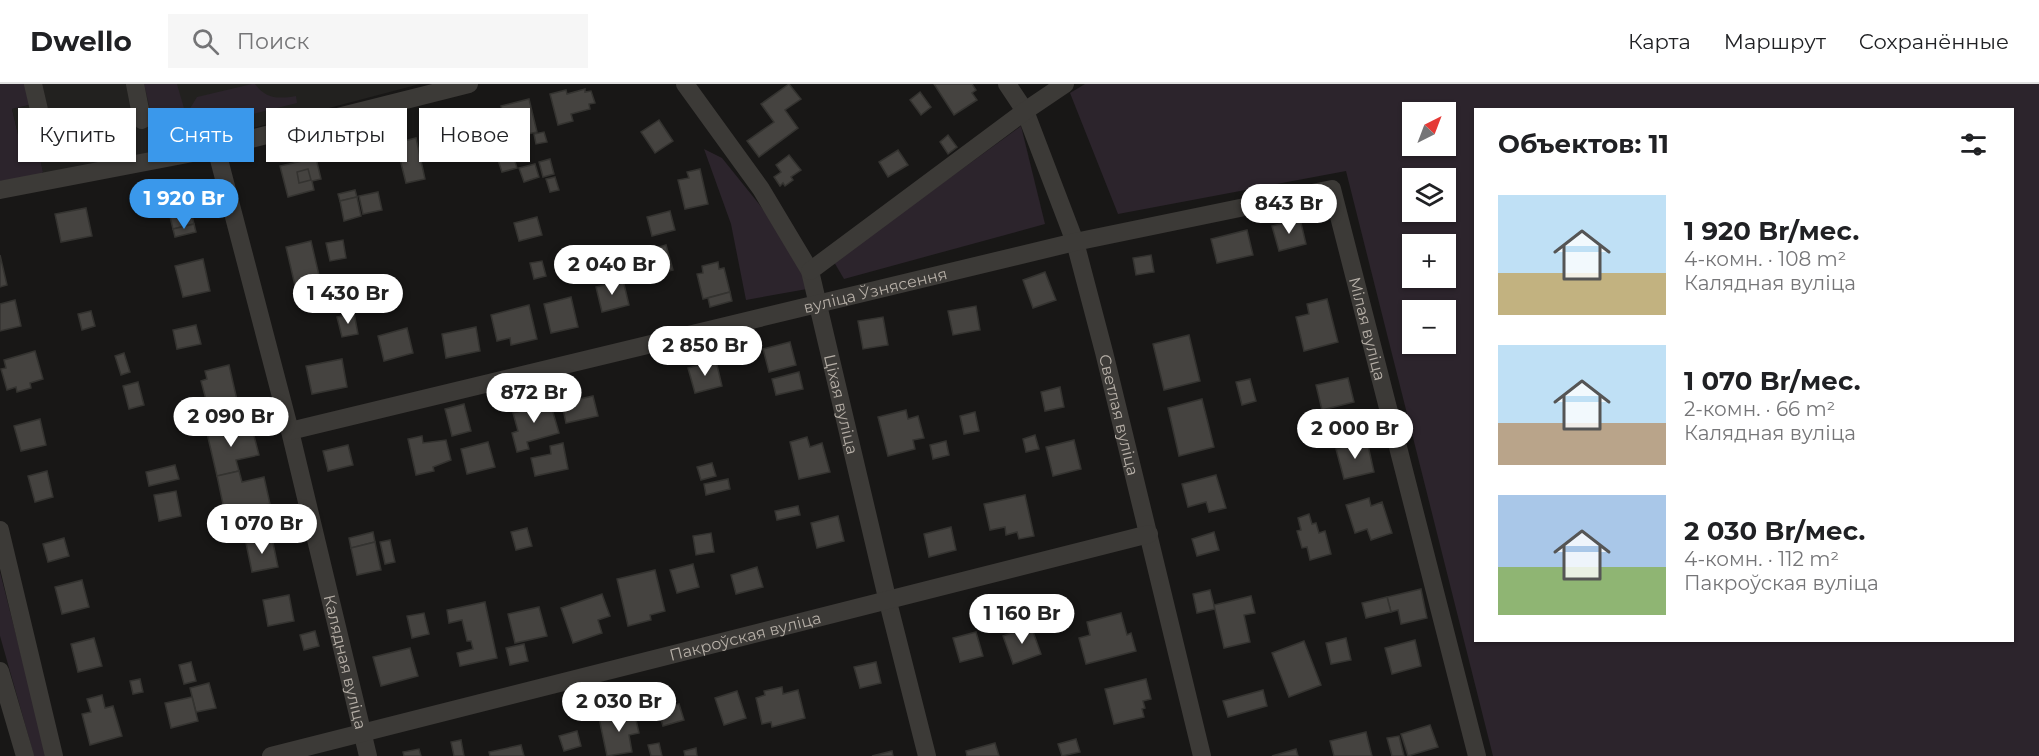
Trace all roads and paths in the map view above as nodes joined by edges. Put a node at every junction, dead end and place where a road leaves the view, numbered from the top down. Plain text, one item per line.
1 (33, 84) edge
2 (135, 84) edge
3 (469, 84) edge
4 (685, 84) edge
5 (1007, 84) edge
6 (1065, 84) edge
7 (39, 108) edge
8 (1025, 111) junction
9 (141, 120) dead end
10 (254, 138) edge
11 (148, 161) edge
12 (220, 162) edge
13 (0, 190) edge
14 (1075, 242) junction
15 (810, 271) junction
16 (818, 304) junction
17 (290, 431) junction
18 (0, 530) edge
19 (1149, 534) junction
20 (888, 602) junction
21 (0, 671) edge
22 (363, 733) junction
23 (25, 756) edge
24 (54, 756) edge
25 (271, 756) edge
26 (368, 756) edge
27 (927, 756) edge
28 (1202, 756) edge
29 (1477, 756) edge

1 - 7 street
2 - 9 street
3 - 10 street
4 - 15 street, Ціхая вуліца
5 - 8 street, Светлая вуліца
6 - 8 street, вуліца Ўзнясення
8 - 14 street, Светлая вуліца
8 - 15 street, вуліца Ўзнясення
11 - 13 street
12 - 17 street, Калядная вуліца
14 - 16 street, вуліца Ўзнясення
14 - 19 street, Светлая вуліца
14 - 29 street, Мілая вуліца
15 - 16 street, Ціхая вуліца
16 - 17 street, вуліца Ўзнясення
16 - 20 street, Ціхая вуліца
17 - 22 street, Калядная вуліца
18 - 24 street
19 - 20 street, Пакроўская вуліца
19 - 28 street, Светлая вуліца
20 - 22 street, Пакроўская вуліца
20 - 27 street, Ціхая вуліца
21 - 23 street
22 - 25 street, Пакроўская вуліца
22 - 26 street, Калядная вуліца

